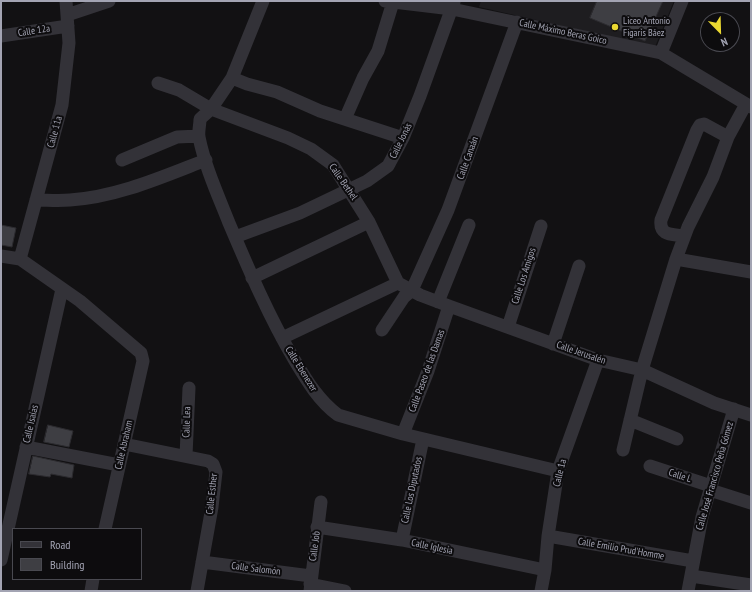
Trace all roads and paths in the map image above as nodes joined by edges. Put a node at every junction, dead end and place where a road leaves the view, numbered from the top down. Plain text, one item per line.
1 (66, 1) edge
2 (109, 1) edge
3 (263, 1) edge
4 (389, 1) edge
5 (682, 1) edge
6 (453, 5) edge
7 (67, 20) junction
8 (517, 22) junction
9 (1, 36) edge
10 (661, 53) junction
11 (232, 78) junction
12 (158, 83) dead end
13 (748, 105) edge
14 (211, 109) junction
15 (345, 119) junction
16 (199, 136) junction
17 (728, 137) junction
18 (403, 138) junction
19 (122, 160) dead end
20 (206, 160) junction
21 (349, 189) junction
22 (36, 200) junction
23 (369, 222) junction
24 (469, 225) dead end
25 (541, 226) dead end
26 (684, 236) junction
27 (235, 237) junction
28 (1, 256) edge
29 (20, 259) junction
30 (676, 259) junction
31 (579, 266) dead end
32 (751, 272) edge
33 (252, 278) junction
34 (398, 283) junction
35 (62, 289) junction
36 (412, 290) junction
37 (444, 304) junction
38 (508, 327) junction
39 (382, 330) dead end
40 (282, 338) junction
41 (553, 344) junction
42 (598, 360) junction
43 (642, 370) junction
44 (189, 388) dead end
45 (734, 409) junction
46 (751, 415) edge
47 (630, 420) junction
48 (403, 434) junction
49 (423, 439) junction
50 (677, 439) dead end
51 (124, 444) junction
52 (26, 447) junction
53 (623, 450) dead end
54 (186, 456) junction
55 (119, 465) junction
56 (650, 466) dead end
57 (558, 471) junction
58 (710, 488) junction
59 (321, 502) dead end
60 (751, 502) edge
61 (317, 527) junction
62 (105, 528) edge
63 (548, 536) junction
64 (402, 540) junction
65 (1, 560) edge
66 (694, 561) junction
67 (202, 562) junction
68 (545, 570) junction
69 (691, 576) junction
70 (93, 580) edge
71 (310, 584) edge
72 (751, 585) edge
73 (91, 591) edge
74 (197, 591) edge
75 (345, 591) edge
76 (541, 591) edge
77 (688, 591) edge

1 - 7 street, Calle 11a
2 - 7 street, Calle 12a
3 - 11 street, Calle Ebenezer
4 - 6 street, Calle Máximo Beras Goico
4 - 15 street
5 - 10 street
6 - 8 street, Calle Máximo Beras Goico
6 - 18 street, Calle Jonás
7 - 9 street, Calle 12a
7 - 22 street, Calle 11a
8 - 10 street, Calle Máximo Beras Goico
8 - 36 street, Calle Canaán
10 - 13 street, Calle Máximo Beras Goico
11 - 14 street, Calle Ebenezer
11 - 15 street
12 - 14 street, Calle Bethel
13 - 17 street
14 - 16 street, Calle Ebenezer
14 - 21 street, Calle Bethel
15 - 18 street
16 - 19 street
16 - 20 street, Calle Ebenezer
17 - 26 street
17 - 26 street
18 - 21 street, Calle Jonás
20 - 22 street
20 - 27 street, Calle Ebenezer
21 - 23 street, Calle Bethel
21 - 27 street, Calle Jonás
22 - 29 street, Calle 11a
23 - 33 street
23 - 34 street, Calle Bethel
24 - 37 street, Calle Paseo de las Damas
25 - 38 street, Calle Los Amigos
26 - 30 street
27 - 33 street, Calle Ebenezer
28 - 29 street
29 - 35 street
30 - 32 street
30 - 43 street
31 - 41 street
33 - 40 street, Calle Ebenezer
34 - 36 street
34 - 40 street
35 - 51 street, Calle Abraham
35 - 52 street, Calle Isaías
36 - 37 street, Calle Jerusalén
36 - 39 street, Calle Canaán
37 - 38 street, Calle Jerusalén
37 - 48 street, Calle Paseo de las Damas
38 - 41 street, Calle Jerusalén
40 - 48 street, Calle Ebenezer
41 - 42 street, Calle Jerusalén
42 - 43 street, Calle Jerusalén
42 - 57 street, Calle 1a
43 - 45 street, Calle Jerusalén
43 - 47 street
44 - 54 street, Calle Lea
45 - 46 street, Calle Jerusalén
45 - 58 street, Calle José Francisco Peña Gómez
47 - 50 street
47 - 53 street
48 - 49 street, Calle Ebenezer
49 - 57 street, Calle Ebenezer
49 - 64 street, Calle Los Diputados
51 - 54 street, Calle Esther
51 - 55 street, Calle Abraham
52 - 55 street
52 - 65 street, Calle Isaías
54 - 67 street, Calle Esther
55 - 62 street, Calle Abraham
56 - 58 street, Calle L
57 - 63 street, Calle 1a
58 - 60 street, Calle L
58 - 66 street, Calle José Francisco Peña Gómez
59 - 61 street, Calle Job
61 - 64 street, Calle Iglesia
61 - 71 street, Calle Job
63 - 66 street, Calle Emilio Prud'Homme
63 - 68 street, Calle 1a
64 - 68 street, Calle Iglesia
66 - 69 street, Calle José Francisco Peña Gómez
67 - 71 street, Calle Salomón
67 - 74 street, Calle Esther
68 - 76 street, Calle 1a
69 - 72 street
69 - 77 street, Calle José Francisco Peña Gómez
70 - 73 street
71 - 75 street, Calle Salomón

